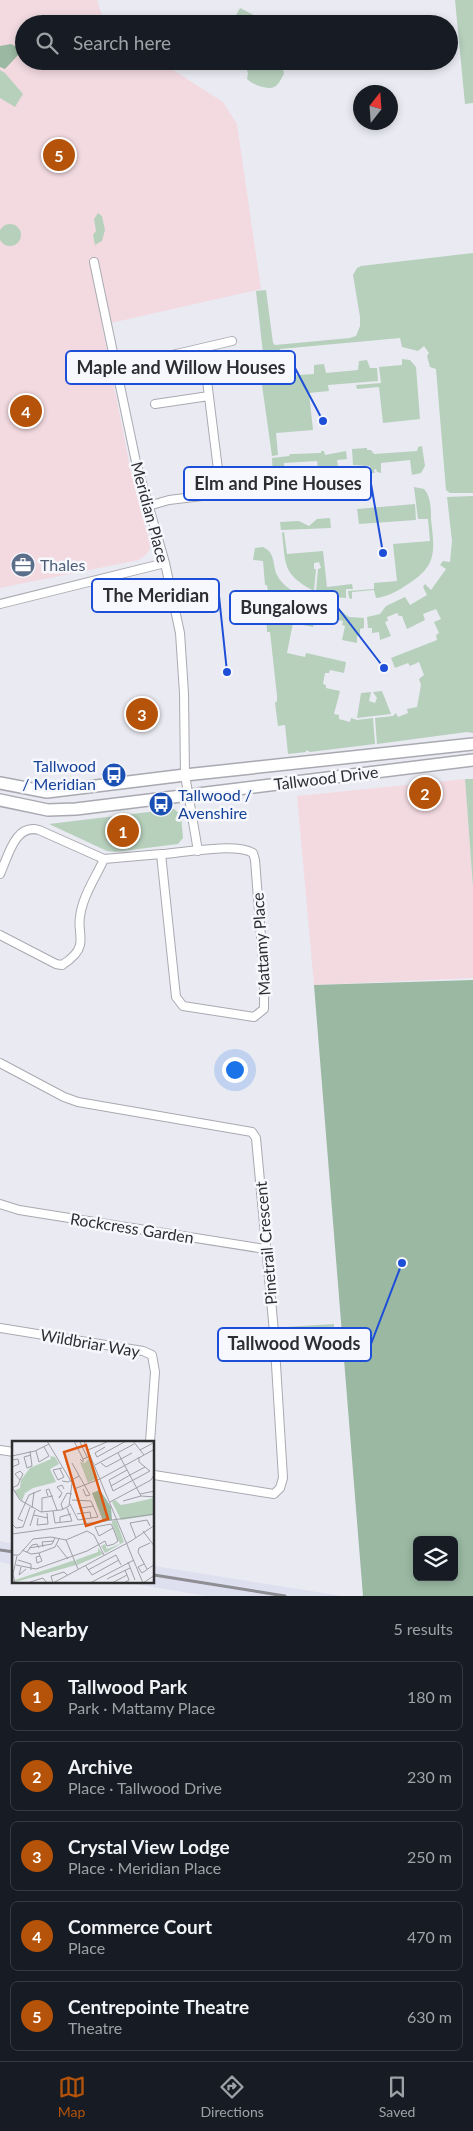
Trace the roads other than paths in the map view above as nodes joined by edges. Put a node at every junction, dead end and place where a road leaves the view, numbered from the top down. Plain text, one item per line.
1 (94, 262) dead end
2 (232, 341) dead end
3 (203, 348) junction
4 (116, 368) junction
5 (209, 396) junction
6 (154, 404) dead end
7 (259, 489) dead end
8 (221, 494) junction
9 (148, 506) junction
10 (164, 563) junction
11 (0, 604) edge
12 (473, 744) edge
13 (473, 760) edge
14 (185, 775) junction
15 (0, 783) edge
16 (187, 795) junction
17 (0, 800) edge
18 (198, 851) junction
19 (161, 854) junction
20 (104, 859) junction
21 (0, 874) edge
22 (0, 935) edge
23 (0, 1064) edge
24 (0, 1204) edge
25 (265, 1249) junction
26 (0, 1328) edge
27 (150, 1441) edge
28 (155, 1475) edge

1 - 4 street, Meridian Place
2 - 3 street
3 - 4 street
3 - 5 street
4 - 9 street, Meridian Place
5 - 6 street
5 - 8 street
7 - 8 street
8 - 9 street
9 - 10 street, Meridian Place
10 - 11 street
10 - 14 street, Meridian Place
12 - 14 street, Tallwood Drive
13 - 16 street, Tallwood Drive
14 - 15 street, Tallwood Drive
14 - 16 street, Meridian Place
16 - 17 street, Tallwood Drive
16 - 18 street, Meridian Place
18 - 19 street, Mattamy Place
18 - 19 street, Mattamy Place
19 - 20 street, Mattamy Place
20 - 21 street, Mattamy Place
20 - 22 street
23 - 25 street, Pinetrail Crescent
24 - 25 street, Rockcress Garden
25 - 28 street, Pinetrail Crescent
26 - 27 street, Wildbriar Way

